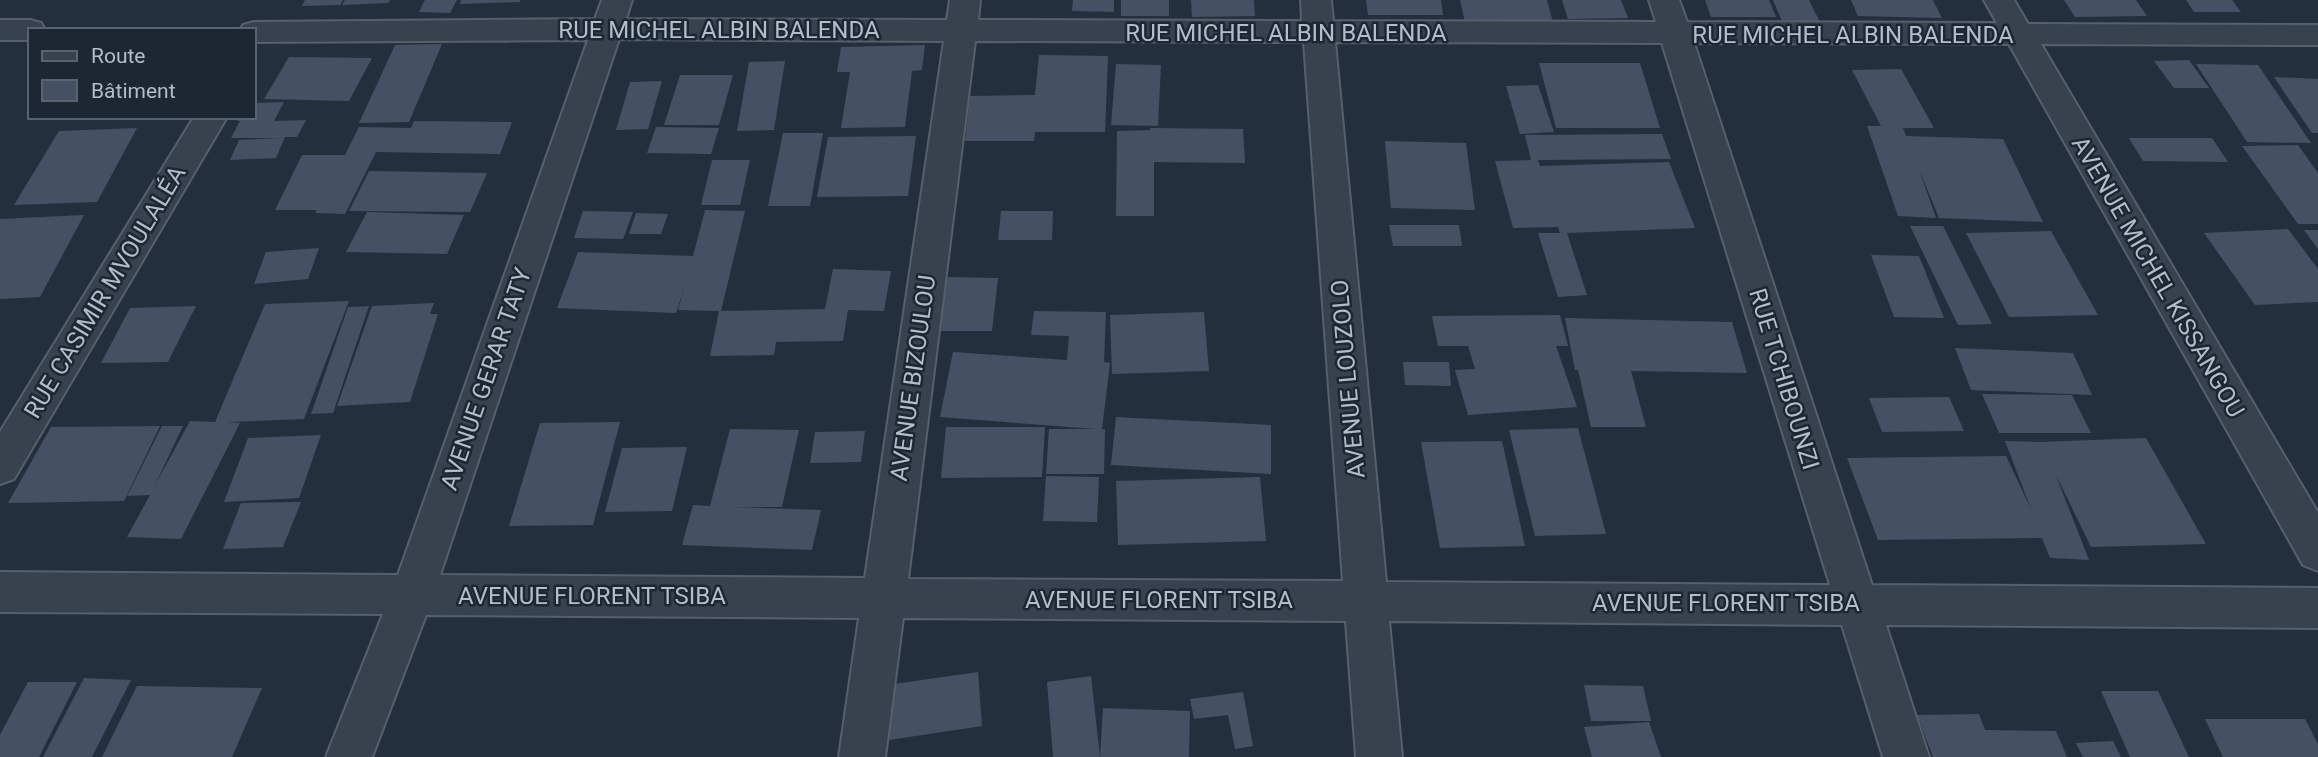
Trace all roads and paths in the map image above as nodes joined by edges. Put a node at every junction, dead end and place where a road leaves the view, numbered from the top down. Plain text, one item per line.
1 (282, 0) edge
2 (1999, 0) edge
3 (612, 15) edge
4 (962, 16) edge
5 (1318, 17) edge
6 (1670, 17) edge
7 (0, 30) edge
8 (28, 30) edge
9 (2318, 35) edge
10 (2018, 36) junction
11 (257, 37) edge
12 (210, 119) edge
13 (0, 467) edge
14 (2318, 552) edge
15 (0, 592) edge
16 (412, 595) junction
17 (884, 598) junction
18 (1366, 602) junction
19 (1855, 604) junction
20 (2318, 608) edge
21 (349, 757) edge
22 (862, 757) edge
23 (1379, 757) edge
24 (1906, 757) edge

1 - 11 street
2 - 10 street, AVENUE MICHEL KISSANGOU
3 - 4 street, RUE MICHEL ALBIN BALENDA
3 - 11 street, RUE MICHEL ALBIN BALENDA
3 - 16 street, AVENUE GERAR TATY
4 - 5 street, RUE MICHEL ALBIN BALENDA
4 - 17 street, AVENUE BIZOULOU
5 - 6 street, RUE MICHEL ALBIN BALENDA
5 - 18 street, AVENUE LOUZOLO
6 - 10 street, RUE MICHEL ALBIN BALENDA
6 - 19 street, RUE TCHIBOUNZI
7 - 8 street
9 - 10 street, RUE MICHEL ALBIN BALENDA
10 - 14 street, AVENUE MICHEL KISSANGOU
12 - 13 street, RUE CASIMIR MVOULALÉA
15 - 16 street, AVENUE FLORENT TSIBA
16 - 17 street, AVENUE FLORENT TSIBA
16 - 21 street, AVENUE GERAR TATY
17 - 18 street, AVENUE FLORENT TSIBA
17 - 22 street, AVENUE BIZOULOU
18 - 19 street, AVENUE FLORENT TSIBA
18 - 23 street, AVENUE LOUZOLO
19 - 20 street, AVENUE FLORENT TSIBA
19 - 24 street, RUE TCHIBOUNZI

